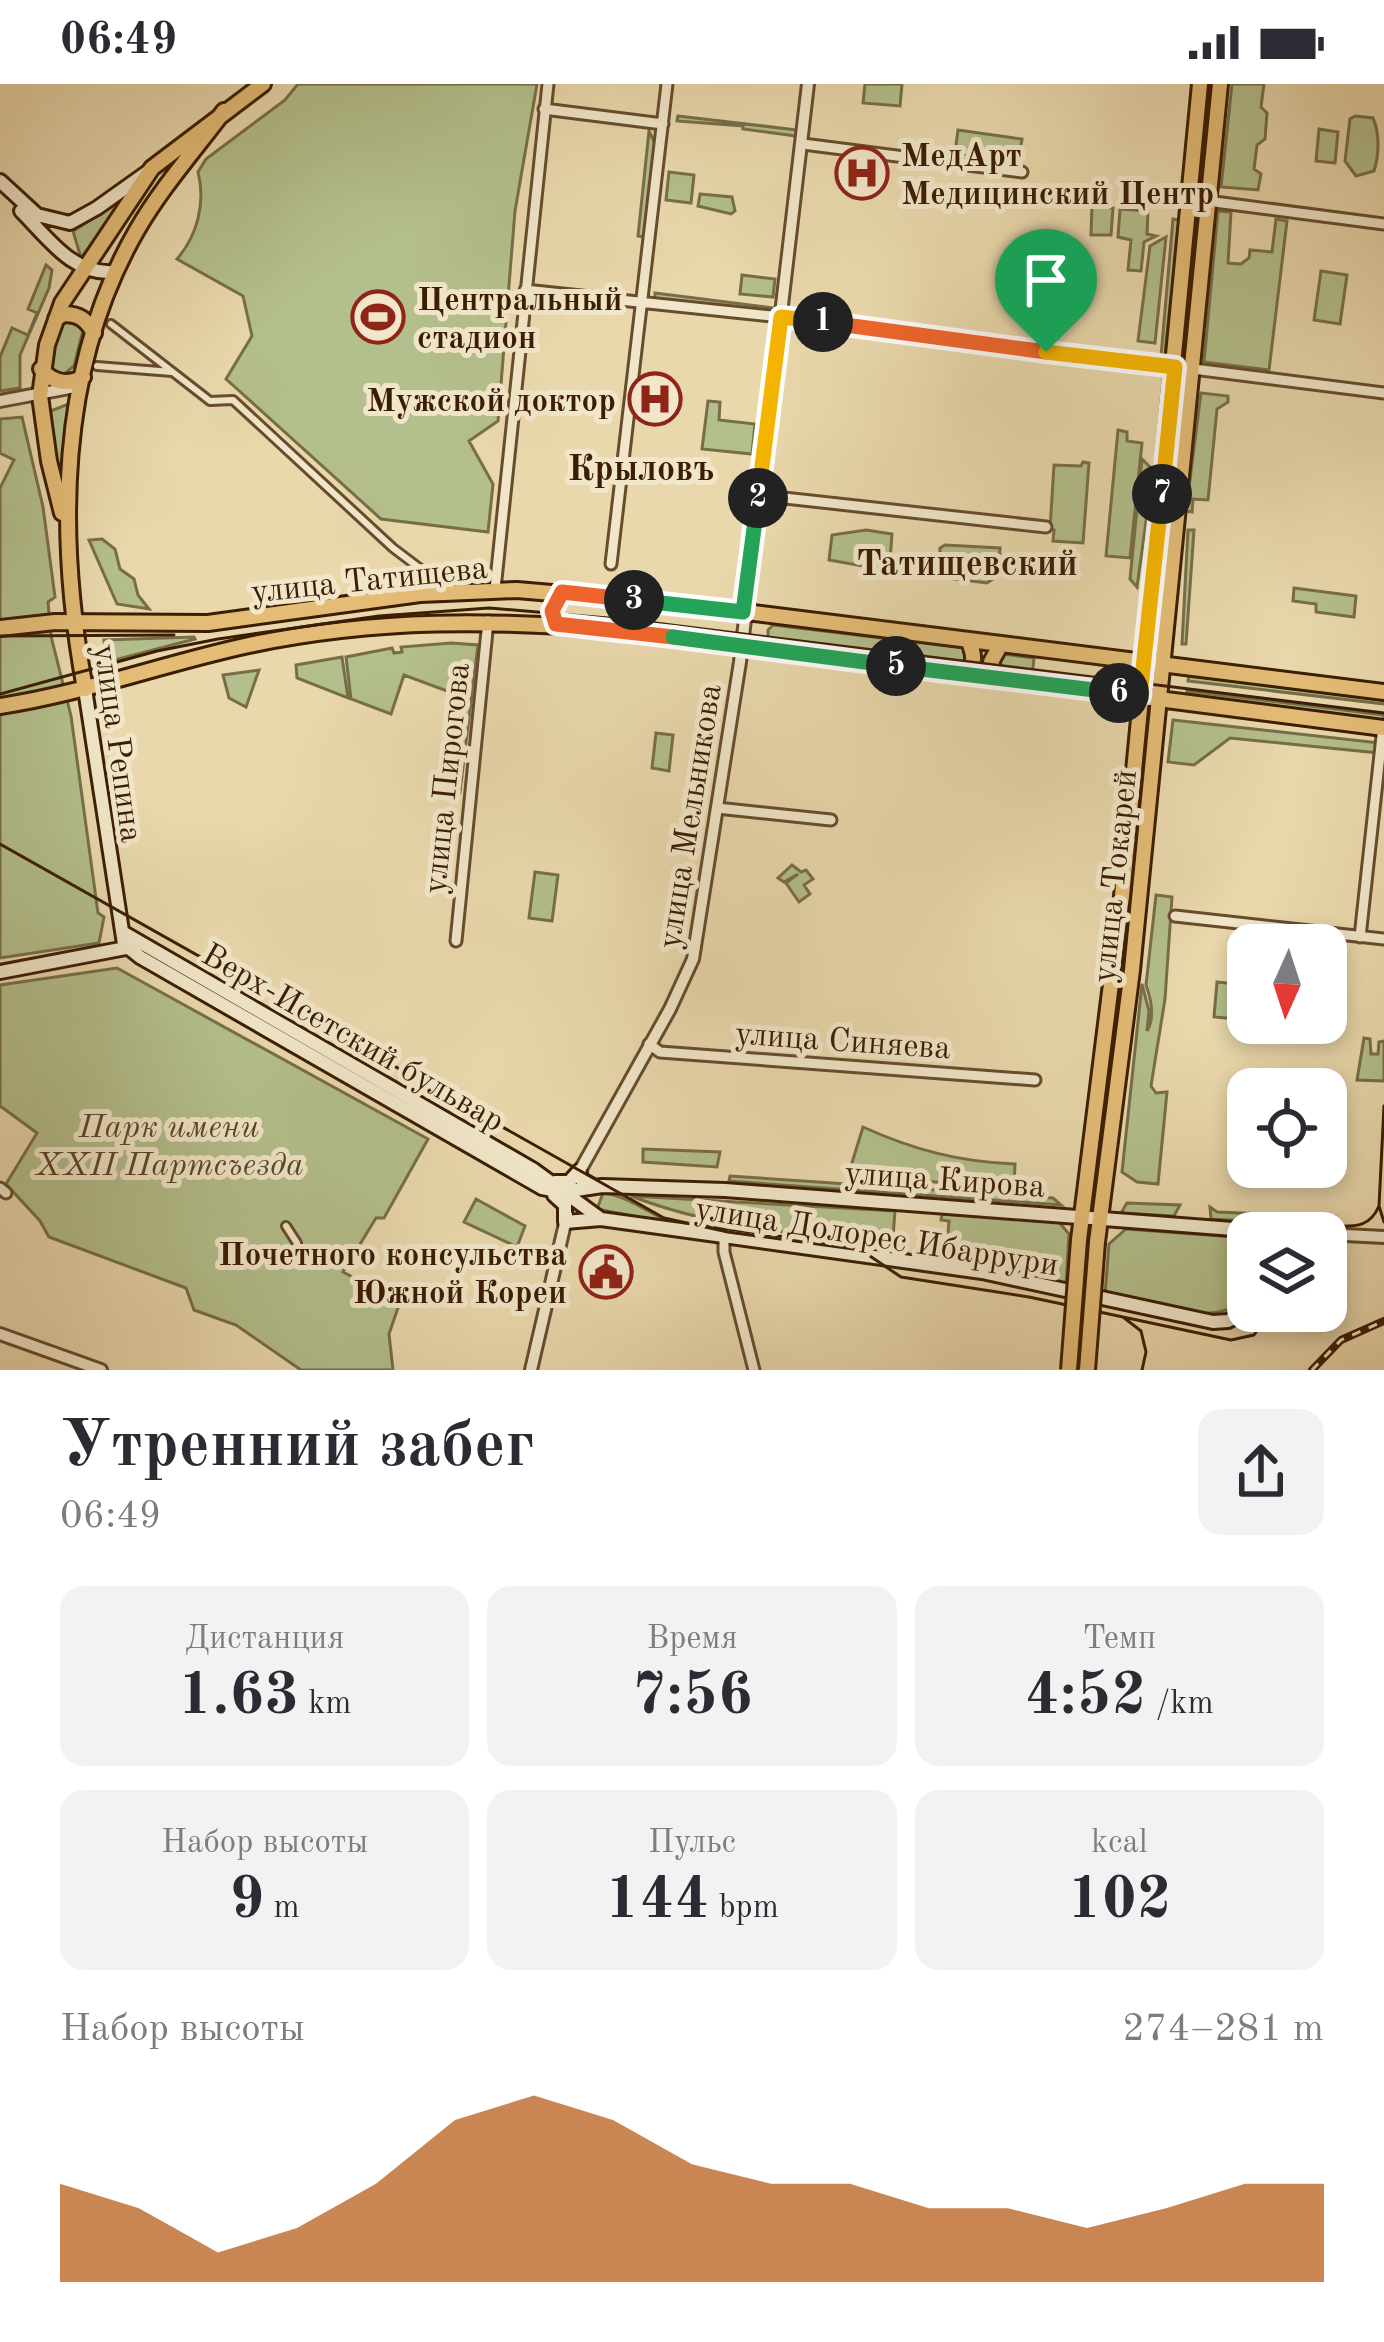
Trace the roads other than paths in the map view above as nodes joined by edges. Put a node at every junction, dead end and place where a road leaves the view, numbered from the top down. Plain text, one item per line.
1 (262, 84) edge
2 (548, 84) edge
3 (667, 84) edge
4 (808, 84) edge
5 (1200, 84) edge
6 (1220, 84) edge
7 (544, 109) junction
8 (224, 111) junction
9 (663, 124) junction
10 (802, 144) junction
11 (152, 168) junction
12 (1022, 172) dead end
13 (0, 181) edge
14 (0, 191) edge
15 (1208, 201) junction
16 (1384, 224) edge
17 (83, 268) junction
18 (116, 272) junction
19 (525, 290) junction
20 (644, 304) junction
21 (781, 317) junction
22 (56, 319) junction
23 (111, 324) dead end
24 (94, 333) junction
25 (97, 366) dead end
26 (1175, 367) junction
27 (41, 369) junction
28 (1192, 369) junction
29 (176, 372) junction
30 (81, 382) junction
31 (1384, 393) edge
32 (40, 396) junction
33 (0, 401) edge
34 (758, 494) junction
35 (1046, 527) dead end
36 (70, 544) junction
37 (611, 564) dead end
38 (426, 573) dead end
39 (495, 590) junction
40 (562, 592) junction
41 (743, 612) junction
42 (488, 621) junction
43 (74, 622) junction
44 (556, 624) junction
45 (0, 628) edge
46 (968, 640) junction
47 (1000, 644) junction
48 (740, 645) junction
49 (1144, 662) junction
50 (1162, 664) junction
51 (964, 674) junction
52 (997, 679) junction
53 (85, 688) junction
54 (1384, 692) edge
55 (1140, 696) junction
56 (1159, 699) junction
57 (0, 706) edge
58 (1383, 728) edge
59 (717, 808) junction
60 (831, 820) dead end
61 (1175, 916) dead end
62 (119, 926) junction
63 (1360, 937) junction
64 (1384, 939) edge
65 (456, 941) dead end
66 (136, 950) junction
67 (106, 954) junction
68 (0, 972) edge
69 (649, 1045) junction
70 (1035, 1080) dead end
71 (579, 1172) junction
72 (573, 1189) junction
73 (1082, 1215) junction
74 (597, 1217) junction
75 (1100, 1218) junction
76 (565, 1222) junction
77 (286, 1226) dead end
78 (1227, 1228) edge
79 (1347, 1235) edge
80 (1384, 1237) edge
81 (724, 1238) junction
82 (297, 1243) dead end
83 (1227, 1321) edge
84 (0, 1334) edge
85 (101, 1370) edge
86 (531, 1370) edge
87 (754, 1370) edge
88 (1070, 1370) edge
89 (1087, 1370) edge

1 - 8 main road, улица Репина
2 - 7 street
3 - 9 street
4 - 10 street, улица Мельникова
5 - 26 main road, улица Токарей
6 - 15 main road, улица Токарей
7 - 9 street
7 - 19 street
8 - 11 main road, улица Репина
8 - 18 main road, улица Репина
9 - 20 street
10 - 12 street
10 - 21 street, улица Мельникова
11 - 13 main road, улица Репина
11 - 17 main road, улица Репина
14 - 17 main road
15 - 16 street
15 - 28 main road, улица Токарей
17 - 18 main road
17 - 22 main road, улица Репина
18 - 24 main road, улица Репина
19 - 20 street
19 - 39 street
20 - 21 street
20 - 37 street
21 - 26 street
21 - 34 street, улица Мельникова
22 - 24 main road
22 - 27 main road, улица Репина
23 - 29 street
24 - 30 main road, улица Репина
25 - 29 street
26 - 28 street
26 - 49 main road, улица Токарей
27 - 30 main road
27 - 32 main road, улица Репина
28 - 31 street
28 - 50 main road, улица Токарей
29 - 38 street
30 - 32 street
30 - 36 main road, улица Репина
32 - 33 street
32 - 36 main road, улица Репина
34 - 35 street
34 - 41 street, улица Мельникова
36 - 43 main road, улица Репина
39 - 40 main road, улица Татищева
39 - 43 main road, улица Татищева
40 - 41 main road, улица Татищева
40 - 44 main road
41 - 46 main road, улица Татищева
41 - 48 street, улица Мельникова
42 - 44 main road, улица Татищева
42 - 53 main road, улица Татищева
42 - 65 street, улица Пирогова
43 - 45 main road, улица Татищева
43 - 53 main road, улица Репина
44 - 48 main road, улица Татищева
46 - 47 main road, улица Татищева
46 - 51 main road
47 - 49 main road, улица Татищева
47 - 52 main road
48 - 51 main road, улица Татищева
48 - 59 street, улица Мельникова
49 - 50 main road, улица Татищева
49 - 55 main road, улица Токарей
50 - 54 main road, улица Татищева
50 - 56 main road, улица Токарей
51 - 52 main road, улица Татищева
52 - 55 main road, улица Татищева
53 - 57 main road, улица Татищева
53 - 62 main road, улица Репина
55 - 56 main road, улица Татищева
55 - 73 main road, улица Токарей
56 - 58 main road, улица Татищева
56 - 75 main road, улица Токарей
58 - 63 street
59 - 60 street
59 - 69 street, улица Мельникова
61 - 63 street
62 - 66 main road, улица Репина
62 - 67 main road
63 - 64 street
66 - 67 main road
66 - 72 main road, Верх-Исетский бульвар
67 - 68 main road
69 - 70 street, улица Синяева
69 - 71 street, улица Мельникова
71 - 72 main road
71 - 72 main road
72 - 73 main road, улица Кирова
72 - 74 main road, улица Долорес Ибаррури
72 - 74 main road
72 - 76 street
72 - 76 main road
73 - 75 main road, улица Кирова
73 - 88 main road, улица Токарей, bridge
74 - 76 main road
74 - 81 main road, улица Долорес Ибаррури
75 - 78 main road, улица Кирова
75 - 89 main road, улица Токарей, bridge
76 - 86 street
77 - 82 street
79 - 80 street
81 - 83 main road, улица Долорес Ибаррури
81 - 87 street
84 - 85 street

